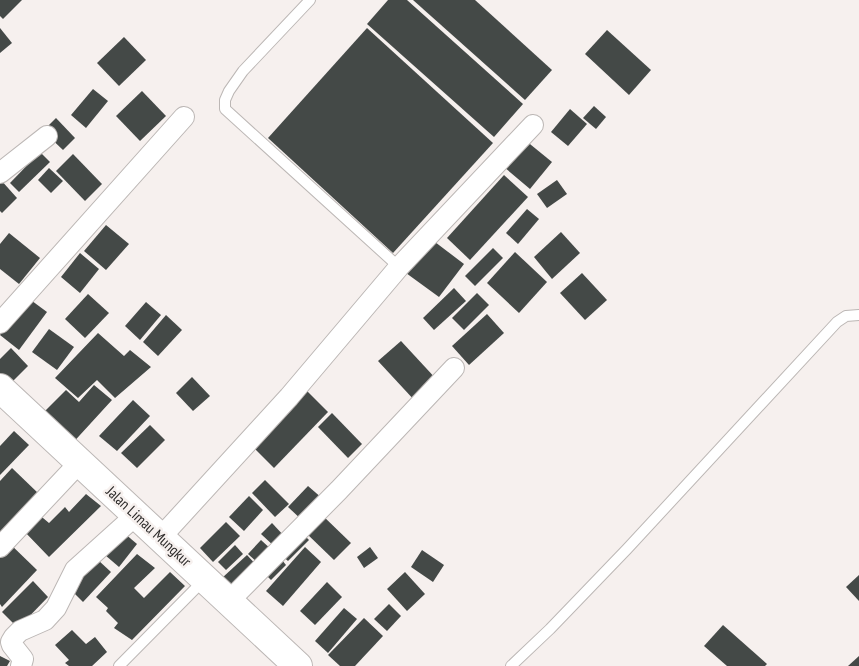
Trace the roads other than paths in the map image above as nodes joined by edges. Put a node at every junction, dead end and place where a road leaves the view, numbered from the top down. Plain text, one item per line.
1 (310, 0) edge
2 (184, 117) dead end
3 (533, 125) dead end
4 (47, 136) dead end
5 (0, 173) edge
6 (399, 267) junction
7 (859, 315) edge
8 (0, 323) edge
9 (454, 368) dead end
10 (0, 389) edge
11 (80, 462) junction
12 (136, 515) junction
13 (161, 537) junction
14 (0, 547) edge
15 (206, 579) junction
16 (229, 601) junction
17 (21, 666) edge
18 (119, 666) edge
19 (298, 666) edge
20 (511, 666) edge

1 - 6 lane
2 - 8 street
3 - 6 street
4 - 5 street
6 - 13 street
7 - 20 lane
9 - 16 street
10 - 11 street, Jalan Limau Mungkur
11 - 12 street, Jalan Limau Mungkur
11 - 14 street
12 - 13 street, Jalan Limau Mungkur
12 - 17 street
13 - 15 street, Jalan Limau Mungkur
15 - 16 street, Jalan Limau Mungkur
15 - 18 lane
16 - 19 street, Jalan Limau Mungkur

